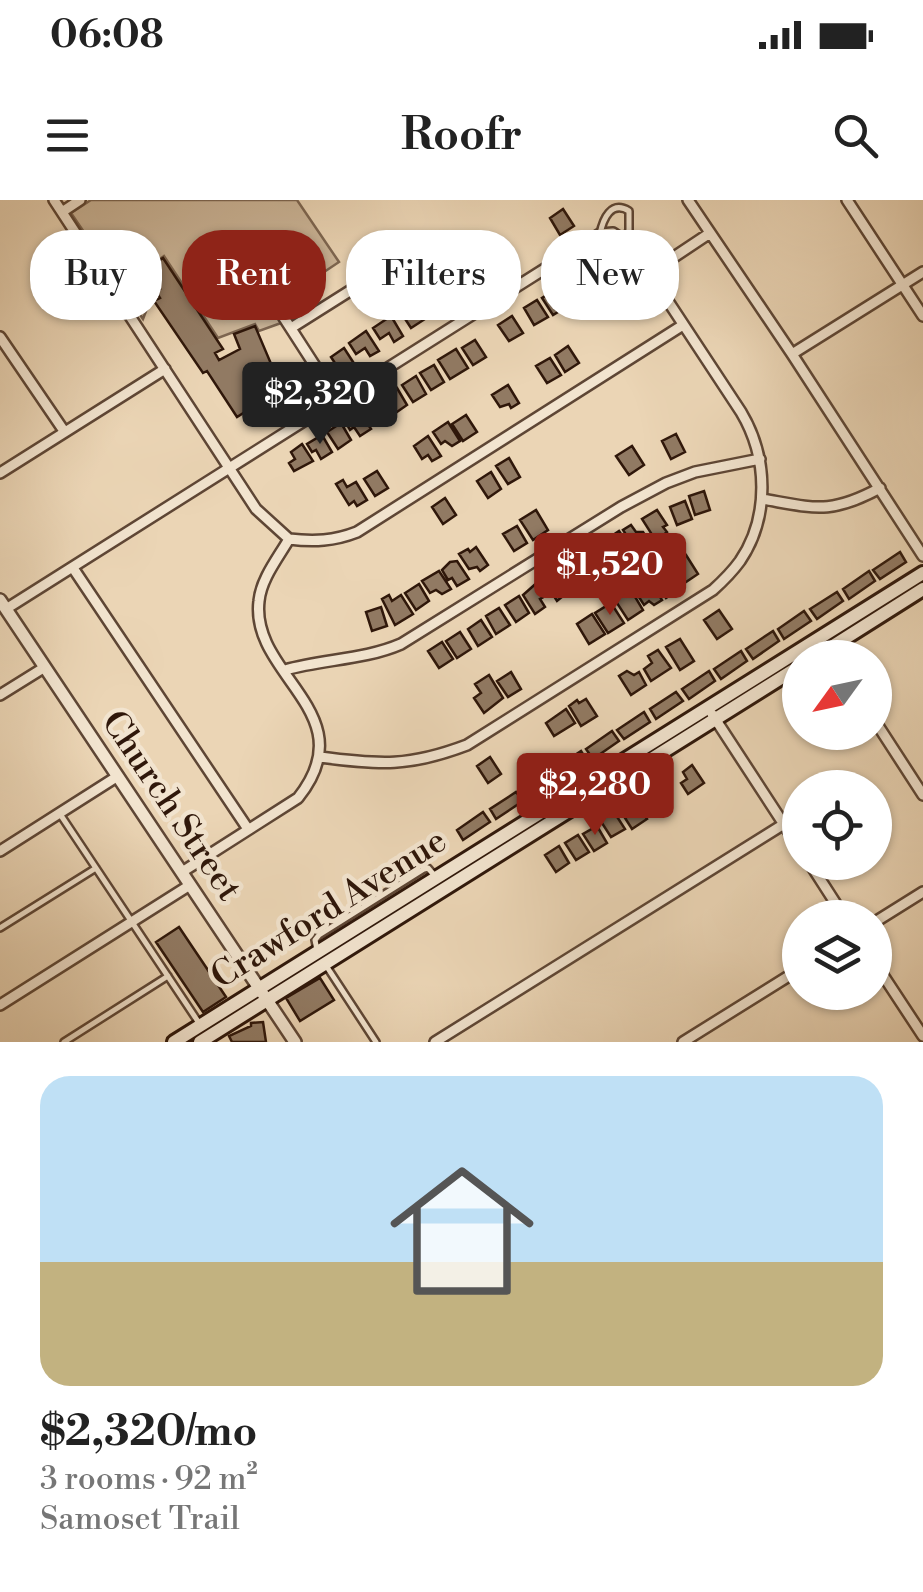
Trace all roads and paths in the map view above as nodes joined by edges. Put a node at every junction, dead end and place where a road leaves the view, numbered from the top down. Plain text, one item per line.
1 (54, 200) edge
2 (80, 200) edge
3 (688, 200) edge
4 (847, 200) edge
5 (62, 212) junction
6 (602, 230) edge
7 (628, 230) edge
8 (710, 233) junction
9 (679, 254) edge
10 (541, 271) edge
11 (923, 272) edge
12 (902, 284) junction
13 (346, 293) edge
14 (923, 316) edge
15 (679, 319) edge
16 (286, 320) edge
17 (683, 325) junction
18 (291, 328) junction
19 (0, 337) edge
20 (792, 354) junction
21 (165, 370) junction
22 (336, 400) junction
23 (64, 432) junction
24 (760, 460) junction
25 (229, 468) junction
26 (0, 473) edge
27 (880, 488) junction
28 (762, 499) junction
29 (288, 538) junction
30 (923, 556) edge
31 (73, 568) junction
32 (923, 573) edge
33 (923, 589) edge
34 (3, 605) edge
35 (837, 640) edge
36 (840, 640) edge
37 (45, 667) junction
38 (285, 670) junction
39 (782, 674) edge
40 (782, 676) edge
41 (0, 695) edge
42 (712, 714) junction
43 (892, 747) edge
44 (320, 756) junction
45 (118, 776) junction
46 (923, 795) edge
47 (60, 814) junction
48 (782, 821) edge
49 (782, 825) edge
50 (248, 829) junction
51 (0, 852) edge
52 (489, 853) junction
53 (96, 868) junction
54 (182, 872) junction
55 (190, 884) junction
56 (923, 892) edge
57 (892, 911) edge
58 (132, 922) junction
59 (0, 928) edge
60 (321, 958) junction
61 (168, 976) junction
62 (782, 980) edge
63 (892, 989) edge
64 (264, 994) junction
65 (0, 1005) edge
66 (206, 1036) edge
67 (923, 1036) edge
68 (64, 1042) edge
69 (174, 1042) edge
70 (295, 1042) edge
71 (376, 1042) edge
72 (435, 1042) edge
73 (683, 1042) edge

1 - 5 street
2 - 5 street
3 - 8 street
4 - 12 street
5 - 21 street
6 - 7 lane
8 - 9 street
8 - 20 street
10 - 22 street
11 - 12 street
12 - 14 street
12 - 20 street
13 - 18 street
15 - 17 street
16 - 18 street
17 - 24 street
17 - 29 street
18 - 22 street
19 - 23 street
20 - 27 street
21 - 23 street
21 - 25 street
22 - 25 street
23 - 26 street
24 - 28 street
24 - 38 street
25 - 29 street
25 - 31 street
27 - 28 street
27 - 30 street
28 - 44 street
29 - 38 street
31 - 34 street
31 - 50 street
32 - 35 main road, Crawford Avenue
33 - 36 main road, Crawford Avenue
34 - 37 street, Church Street
37 - 41 street
37 - 45 street, Church Street
38 - 44 street
39 - 42 main road, Crawford Avenue
40 - 42 main road, Crawford Avenue
42 - 48 street
42 - 52 main road, Crawford Avenue
43 - 46 street
44 - 50 street
45 - 47 street
45 - 54 street, Church Street
47 - 51 street
47 - 53 lane
49 - 72 street
50 - 54 street
52 - 60 main road, Crawford Avenue
52 - 60 main road, Crawford Avenue
53 - 58 lane
53 - 59 lane
54 - 55 street, Church Street
55 - 58 street
55 - 64 street, Church Street
56 - 57 street
58 - 61 lane
58 - 65 street
60 - 64 main road, Crawford Avenue
60 - 71 lane
61 - 66 lane
61 - 68 lane
62 - 73 street
63 - 67 street
64 - 66 main road, Crawford Avenue
64 - 70 street, Church Street
66 - 69 main road, Crawford Avenue

